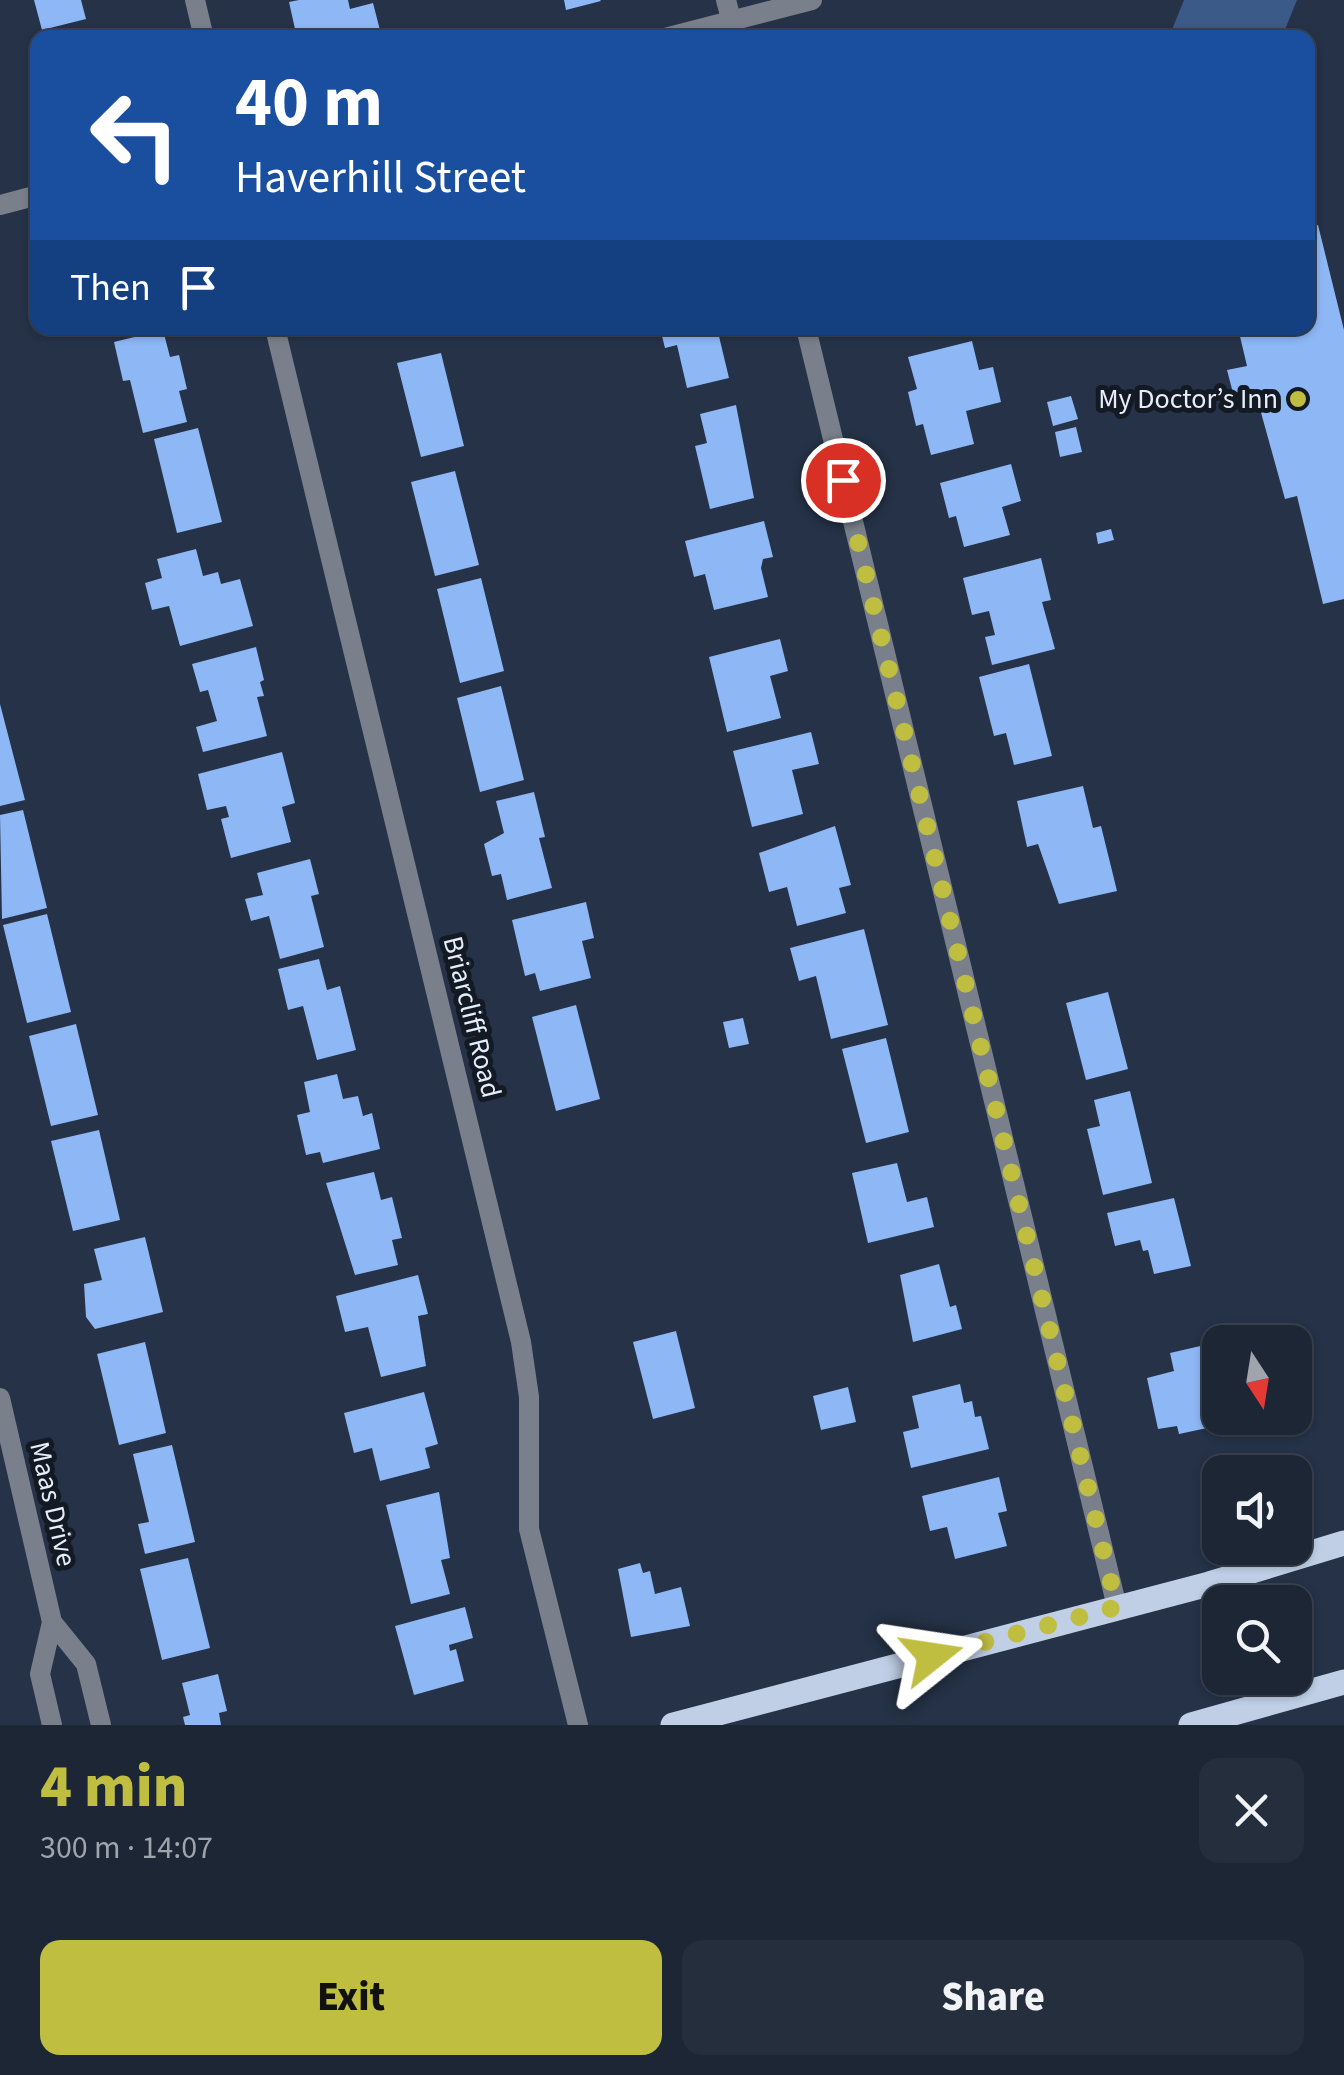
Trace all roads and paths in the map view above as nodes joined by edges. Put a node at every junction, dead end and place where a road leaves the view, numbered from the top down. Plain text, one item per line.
1 (195, 0) edge
2 (726, 0) edge
3 (812, 0) edge
4 (733, 29) edge
5 (202, 30) edge
6 (30, 198) edge
7 (0, 205) edge
8 (277, 335) edge
9 (808, 335) edge
10 (0, 1398) edge
11 (1344, 1543) edge
12 (1117, 1607) junction
13 (52, 1622) junction
14 (1344, 1682) edge
15 (52, 1725) edge
16 (100, 1725) edge
17 (578, 1725) edge
18 (673, 1725) edge
19 (1191, 1725) edge

1 - 5 street
2 - 4 street
3 - 4 street
6 - 7 street
8 - 17 street, Briarcliff Road
9 - 12 street
10 - 13 street, Maas Drive
11 - 12 main road
12 - 18 main road
13 - 15 street, Maas Drive
13 - 16 street, Maas Drive
14 - 19 main road

